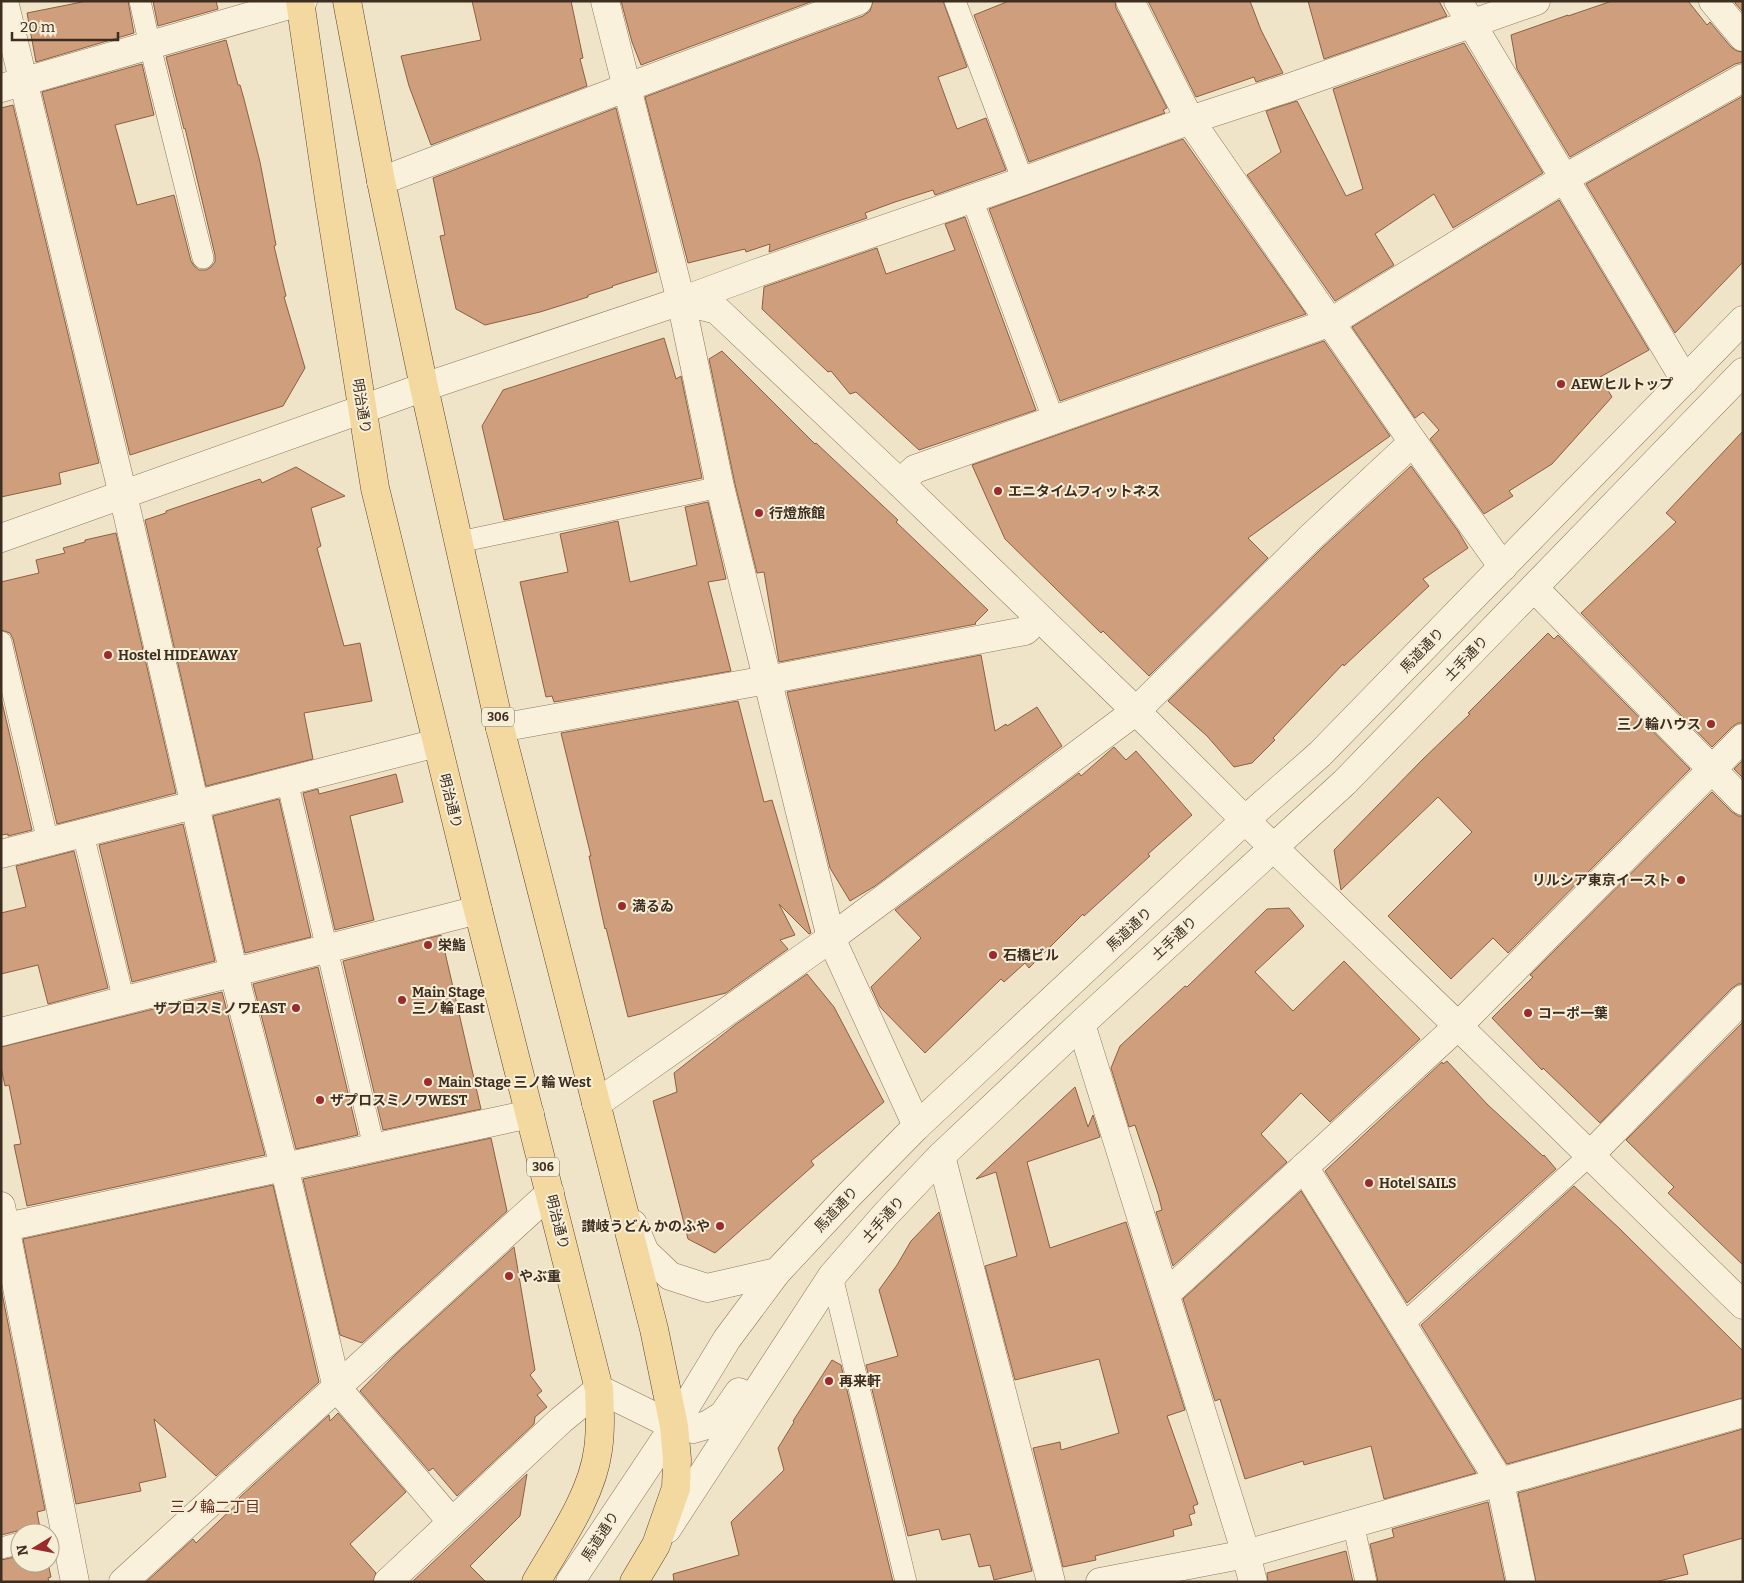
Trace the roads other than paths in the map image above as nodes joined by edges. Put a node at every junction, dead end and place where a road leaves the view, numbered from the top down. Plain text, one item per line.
1 (4, 1) edge
2 (140, 1) edge
3 (347, 1) edge
4 (605, 1) edge
5 (858, 1) edge
6 (955, 1) edge
7 (1130, 1) edge
8 (1536, 1) edge
9 (1713, 1) edge
10 (301, 2) edge
11 (1464, 13) edge
12 (1743, 37) edge
13 (150, 46) junction
14 (1743, 78) edge
15 (12, 85) edge
16 (626, 88) junction
17 (1190, 120) junction
18 (1565, 178) junction
19 (381, 182) junction
20 (1023, 182) junction
21 (972, 199) junction
22 (204, 258) dead end
23 (681, 301) junction
24 (1743, 320) edge
25 (1331, 322) junction
26 (1743, 372) edge
27 (1685, 380) junction
28 (424, 387) junction
29 (363, 409) junction
30 (1054, 421) junction
31 (1413, 442) junction
32 (900, 483) junction
33 (720, 487) junction
34 (123, 495) junction
35 (1, 538) edge
36 (459, 542) junction
37 (1503, 567) junction
38 (1534, 588) junction
39 (1039, 618) junction
40 (1, 642) edge
41 (768, 680) junction
42 (1136, 711) junction
43 (500, 728) junction
44 (1743, 738) edge
45 (437, 743) junction
46 (1711, 769) junction
47 (287, 781) junction
48 (1743, 801) edge
49 (194, 805) junction
50 (1245, 820) junction
51 (83, 834) junction
52 (48, 842) junction
53 (1273, 847) junction
54 (1, 854) edge
55 (478, 910) junction
56 (831, 938) junction
57 (327, 948) junction
58 (234, 974) junction
59 (1743, 999) edge
60 (124, 1001) junction
61 (1081, 1024) junction
62 (1458, 1026) junction
63 (1, 1032) edge
64 (596, 1104) junction
65 (530, 1114) junction
66 (917, 1126) junction
67 (374, 1147) junction
68 (1590, 1155) junction
69 (941, 1156) junction
70 (284, 1166) junction
71 (1304, 1167) junction
72 (618, 1191) junction
73 (550, 1193) junction
74 (3, 1221) edge
75 (777, 1272) junction
76 (832, 1276) junction
77 (1166, 1294) junction
78 (1740, 1296) edge
79 (1402, 1325) junction
80 (337, 1388) junction
81 (599, 1389) junction
82 (1743, 1413) edge
83 (674, 1426) junction
84 (1500, 1482) junction
85 (452, 1522) junction
86 (55, 1523) edge
87 (1353, 1524) junction
88 (60, 1542) edge
89 (656, 1545) junction
90 (1246, 1554) junction
91 (75, 1582) edge
92 (123, 1582) edge
93 (388, 1582) edge
94 (536, 1582) edge
95 (570, 1582) edge
96 (634, 1582) edge
97 (906, 1582) edge
98 (1051, 1582) edge
99 (1100, 1582) edge
100 (1252, 1582) edge
101 (1366, 1582) edge
102 (1521, 1582) edge

1 - 15 street
2 - 13 lane
3 - 19 main road, 306
4 - 16 street
5 - 16 street
6 - 20 lane
7 - 17 street
8 - 11 street
9 - 12 street
10 - 13 street
10 - 29 main road, 明治通り / 306
11 - 17 street
11 - 18 street
13 - 15 street
13 - 22 lane
14 - 18 street
15 - 34 street
16 - 19 street
16 - 23 street
17 - 20 street
17 - 25 street
18 - 25 street
18 - 27 street
19 - 28 main road, 306
20 - 21 street
21 - 23 street
21 - 30 lane
23 - 28 street
23 - 32 street
23 - 33 street
24 - 27 street, 馬道通り
25 - 30 street
25 - 31 street
26 - 38 street, 土手通り
27 - 37 street, 馬道通り
28 - 29 street
28 - 36 main road, 306
29 - 34 street
29 - 45 main road, 明治通り / 306
30 - 32 street
31 - 37 street
31 - 42 street
32 - 39 street
33 - 36 lane
33 - 41 street
34 - 35 street
34 - 49 street
36 - 43 main road, 306
37 - 50 street, 馬道通り
38 - 46 street
38 - 53 street, 土手通り
39 - 41 street
39 - 42 street
40 - 52 lane
41 - 43 street
41 - 56 street
42 - 50 street
42 - 56 street
43 - 64 main road, 306
44 - 46 street
45 - 47 street
45 - 55 main road, 明治通り / 306
46 - 48 street
46 - 62 street
47 - 49 street
47 - 57 lane
49 - 51 street
49 - 58 street
50 - 53 street
50 - 66 street, 馬道通り
51 - 52 street
51 - 60 lane
52 - 54 street
53 - 61 street, 土手通り
53 - 62 street
55 - 57 street
55 - 65 main road, 明治通り / 306
56 - 64 street
56 - 66 street
57 - 58 street
57 - 67 lane
58 - 60 street
58 - 70 street
59 - 68 street
60 - 63 street
61 - 69 street, 土手通り
61 - 77 street
62 - 68 street
62 - 71 street
64 - 72 main road, 306
65 - 67 street
65 - 73 main road, 明治通り / 306
66 - 75 street, 馬道通り
67 - 70 street
68 - 78 street
68 - 79 lane
69 - 76 street, 土手通り
69 - 98 street
70 - 74 street
70 - 80 street
71 - 77 street
71 - 79 street
72 - 75 street
72 - 83 main road, 306
73 - 80 street
73 - 81 main road, 明治通り / 306
74 - 86 street
75 - 83 street, 馬道通り
76 - 83 street
76 - 89 street, 土手通り
76 - 97 lane
77 - 90 street
79 - 84 street
80 - 85 street
80 - 92 street
81 - 83 street
81 - 85 street
81 - 94 main road, 明治通り / 306
82 - 84 street
83 - 89 main road, 306
83 - 95 street, 馬道通り
84 - 87 street
84 - 102 street
85 - 93 street
87 - 90 street
87 - 101 lane
88 - 91 street
89 - 96 main road, 306
90 - 99 street
90 - 100 street

